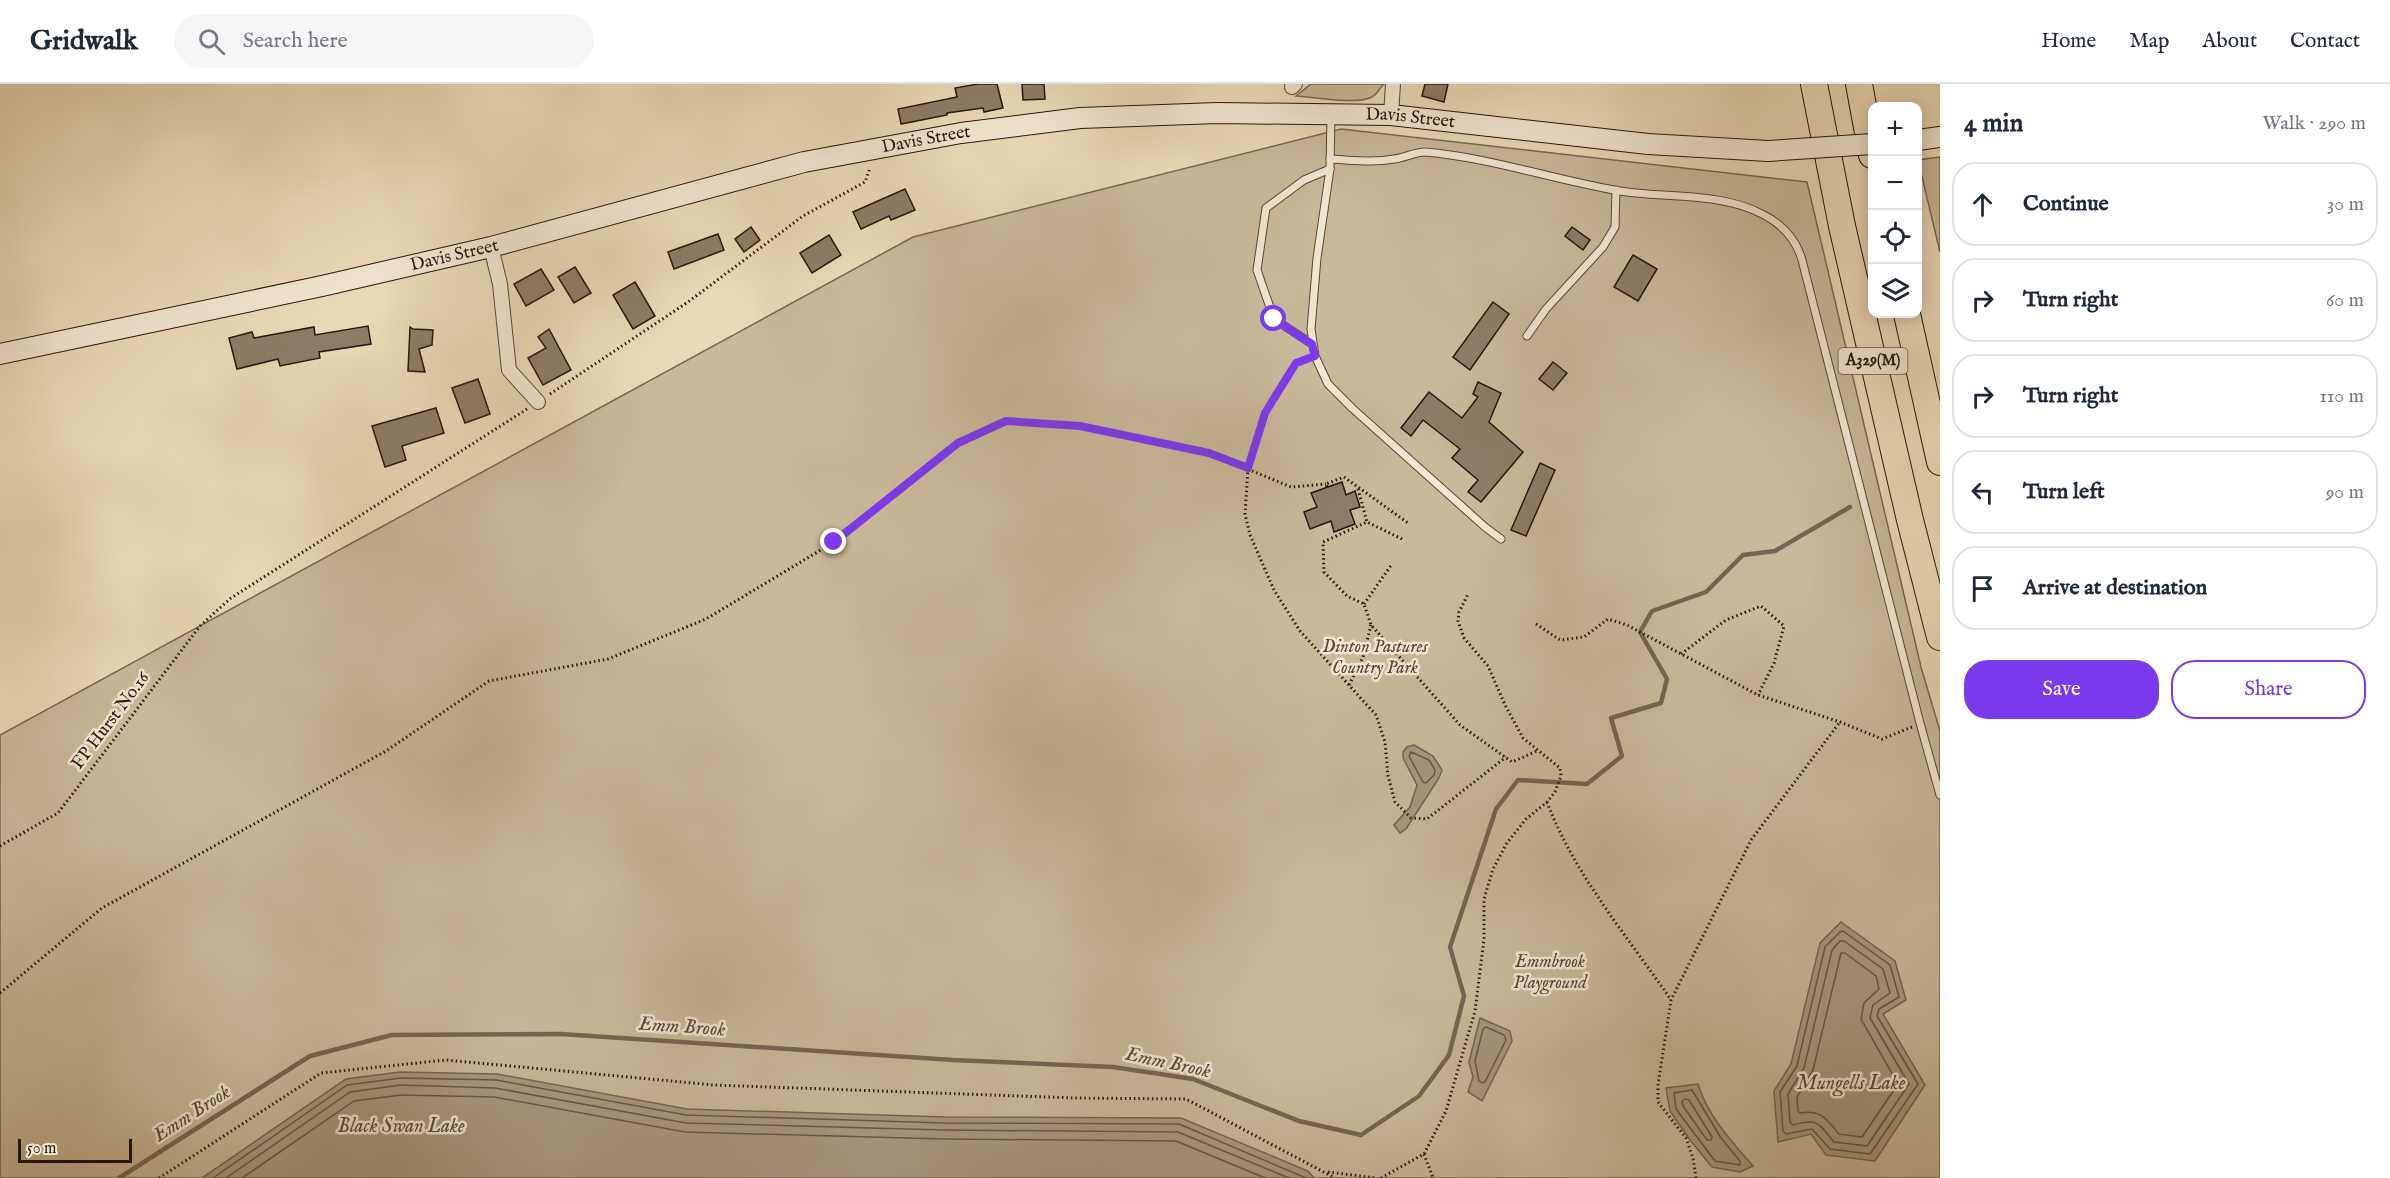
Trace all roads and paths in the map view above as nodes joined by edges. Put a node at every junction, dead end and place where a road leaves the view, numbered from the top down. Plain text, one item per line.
1 (1393, 84) edge
2 (1814, 84) edge
3 (1859, 84) edge
4 (1331, 113) junction
5 (1391, 115) junction
6 (1868, 133) edge
7 (1940, 137) edge
8 (1922, 139) edge
9 (1868, 144) edge
10 (876, 148) junction
11 (1330, 159) junction
12 (1330, 169) junction
13 (1616, 190) junction
14 (490, 247) junction
15 (1908, 318) edge
16 (1527, 336) dead end
17 (1312, 344) junction
18 (0, 354) edge
19 (1315, 356) junction
20 (538, 402) junction
21 (1940, 462) edge
22 (1248, 468) junction
23 (1358, 487) junction
24 (1367, 522) junction
25 (1408, 523) dead end
26 (1402, 539) dead end
27 (1501, 539) dead end
28 (1392, 564) dead end
29 (1468, 594) dead end
30 (1364, 604) junction
31 (1536, 624) dead end
32 (1371, 625) junction
33 (1940, 637) edge
34 (1681, 654) junction
35 (1349, 685) junction
36 (1758, 695) junction
37 (1840, 722) junction
38 (1920, 723) junction
39 (1537, 751) junction
40 (1506, 757) junction
41 (1940, 795) edge
42 (1546, 802) junction
43 (0, 846) edge
44 (0, 993) edge
45 (1671, 1000) junction
46 (1424, 1154) junction
47 (1326, 1172) junction
48 (159, 1178) edge
49 (1335, 1178) edge
50 (1376, 1178) edge
51 (1381, 1178) edge
52 (1433, 1178) edge
53 (1696, 1178) edge

1 - 5 street
2 - 33 highway, A329(M)
3 - 6 highway
4 - 5 main road, Davis Street
4 - 10 main road, Davis Street
4 - 11 lane
5 - 9 main road, Davis Street, bridge
7 - 8 main road
10 - 14 main road, Davis Street
10 - 20 path, FP Hurst No.16
11 - 12 lane
11 - 13 lane
12 - 17 lane
12 - 17 lane
13 - 16 lane
13 - 38 lane
14 - 18 main road, Davis Street
14 - 20 street
15 - 21 highway, A329(M)
17 - 19 lane
19 - 22 path
19 - 27 lane
20 - 43 path, FP Hurst No.16
22 - 23 path
22 - 35 path
22 - 44 path
23 - 24 path
23 - 25 path
24 - 26 path
24 - 30 path
28 - 30 path
29 - 39 path
30 - 32 path
31 - 34 path
32 - 35 path
32 - 40 path
34 - 36 path
34 - 36 path
35 - 40 path
36 - 37 path
37 - 38 path
37 - 45 path
38 - 41 lane
39 - 40 path
39 - 42 path
42 - 45 path
42 - 46 path
45 - 53 path
46 - 51 path
46 - 52 path
47 - 48 path
47 - 49 path
47 - 50 path

